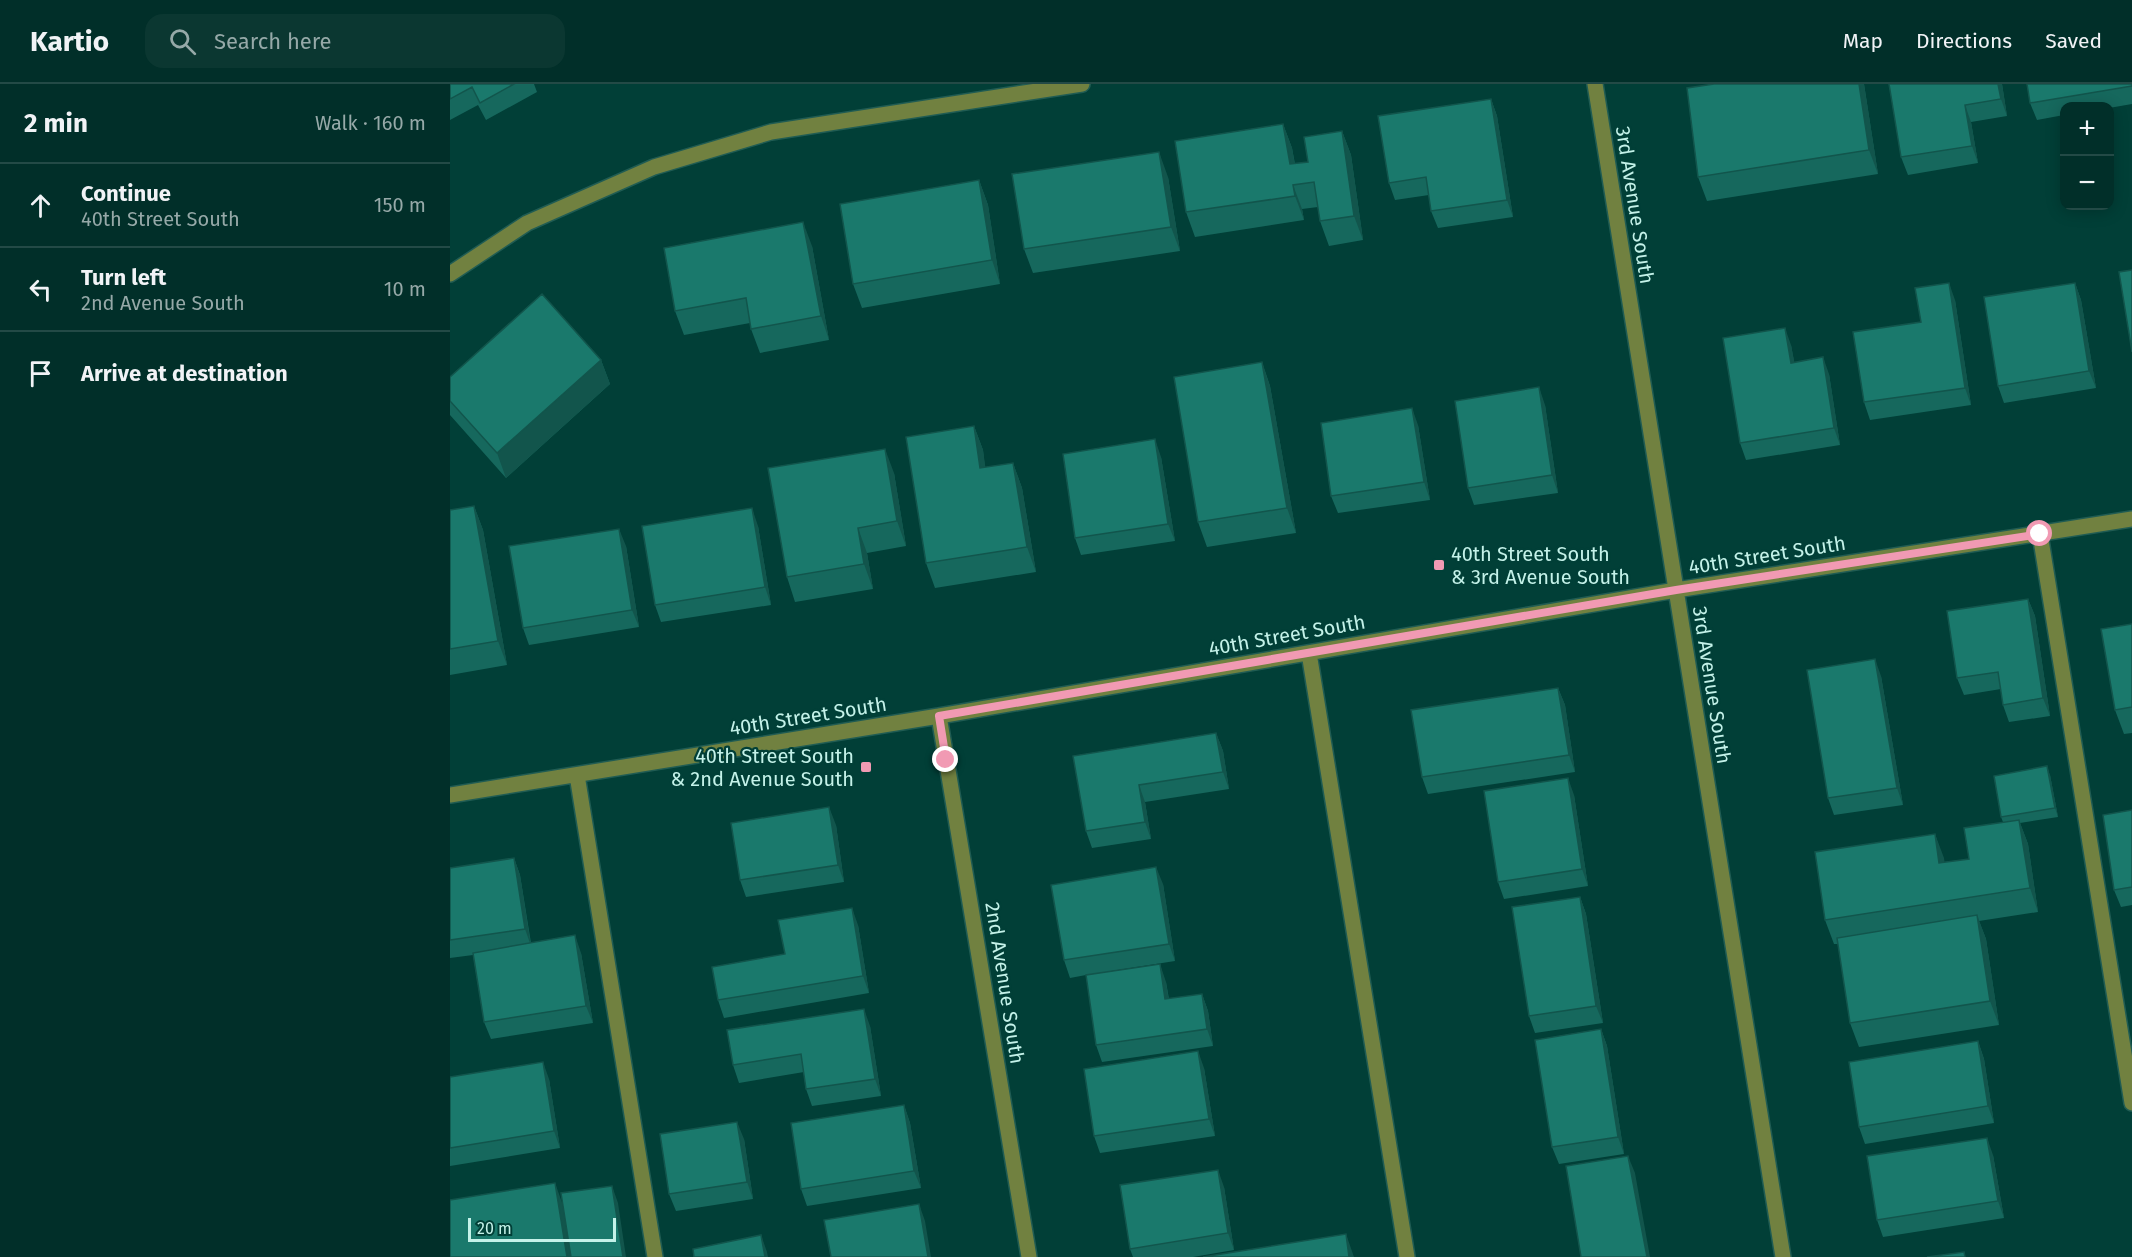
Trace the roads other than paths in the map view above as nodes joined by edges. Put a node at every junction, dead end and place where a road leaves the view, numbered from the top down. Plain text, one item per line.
1 (1082, 84) edge
2 (1595, 84) edge
3 (450, 274) edge
4 (2132, 519) edge
5 (2040, 534) junction
6 (1676, 590) junction
7 (1309, 653) junction
8 (939, 716) junction
9 (577, 775) junction
10 (450, 795) edge
11 (2132, 1103) edge
12 (655, 1257) edge
13 (1029, 1257) edge
14 (1407, 1257) edge
15 (1783, 1257) edge

1 - 3 street
2 - 6 street, 3rd Avenue South
4 - 5 street, 40th Street South
5 - 6 street, 40th Street South
5 - 11 street
6 - 7 street, 40th Street South
6 - 15 street, 3rd Avenue South
7 - 8 street, 40th Street South
7 - 14 street
8 - 9 street, 40th Street South
8 - 13 street, 2nd Avenue South
9 - 10 street, 40th Street South
9 - 12 street

